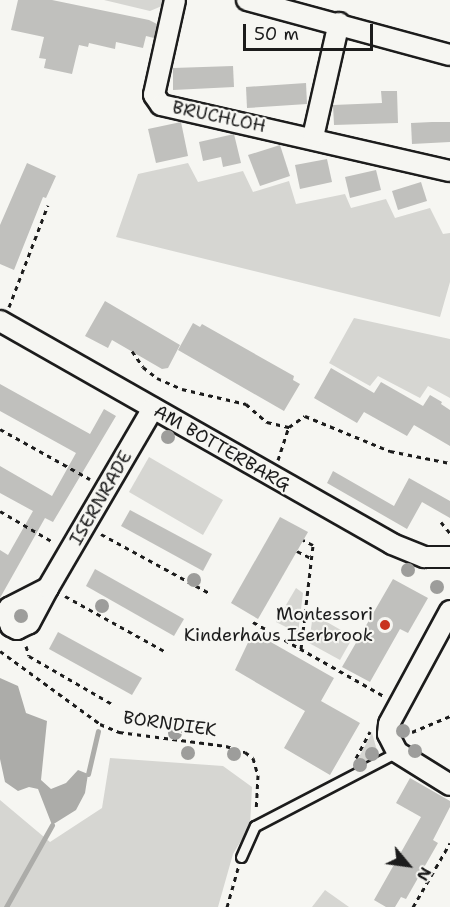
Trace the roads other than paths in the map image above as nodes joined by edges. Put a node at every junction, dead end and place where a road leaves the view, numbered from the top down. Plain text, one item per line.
1 (174, 0) edge
2 (247, 0) edge
3 (304, 6) edge
4 (339, 23) junction
5 (450, 55) edge
6 (313, 137) junction
7 (450, 171) edge
8 (4, 315) edge
9 (153, 408) junction
10 (450, 557) edge
11 (54, 591) road end
12 (450, 611) edge
13 (397, 753) junction
14 (450, 784) edge
15 (241, 857) road end

1 - 6 street, BRUCHLOH
2 - 3 street
3 - 4 street
4 - 5 street
4 - 6 street
6 - 7 street, BRUCHLOH
8 - 9 street, AM BOTTERBARG
9 - 10 street, AM BOTTERBARG
9 - 11 street, ISERNRADE
12 - 13 street
13 - 14 street
13 - 15 lane

